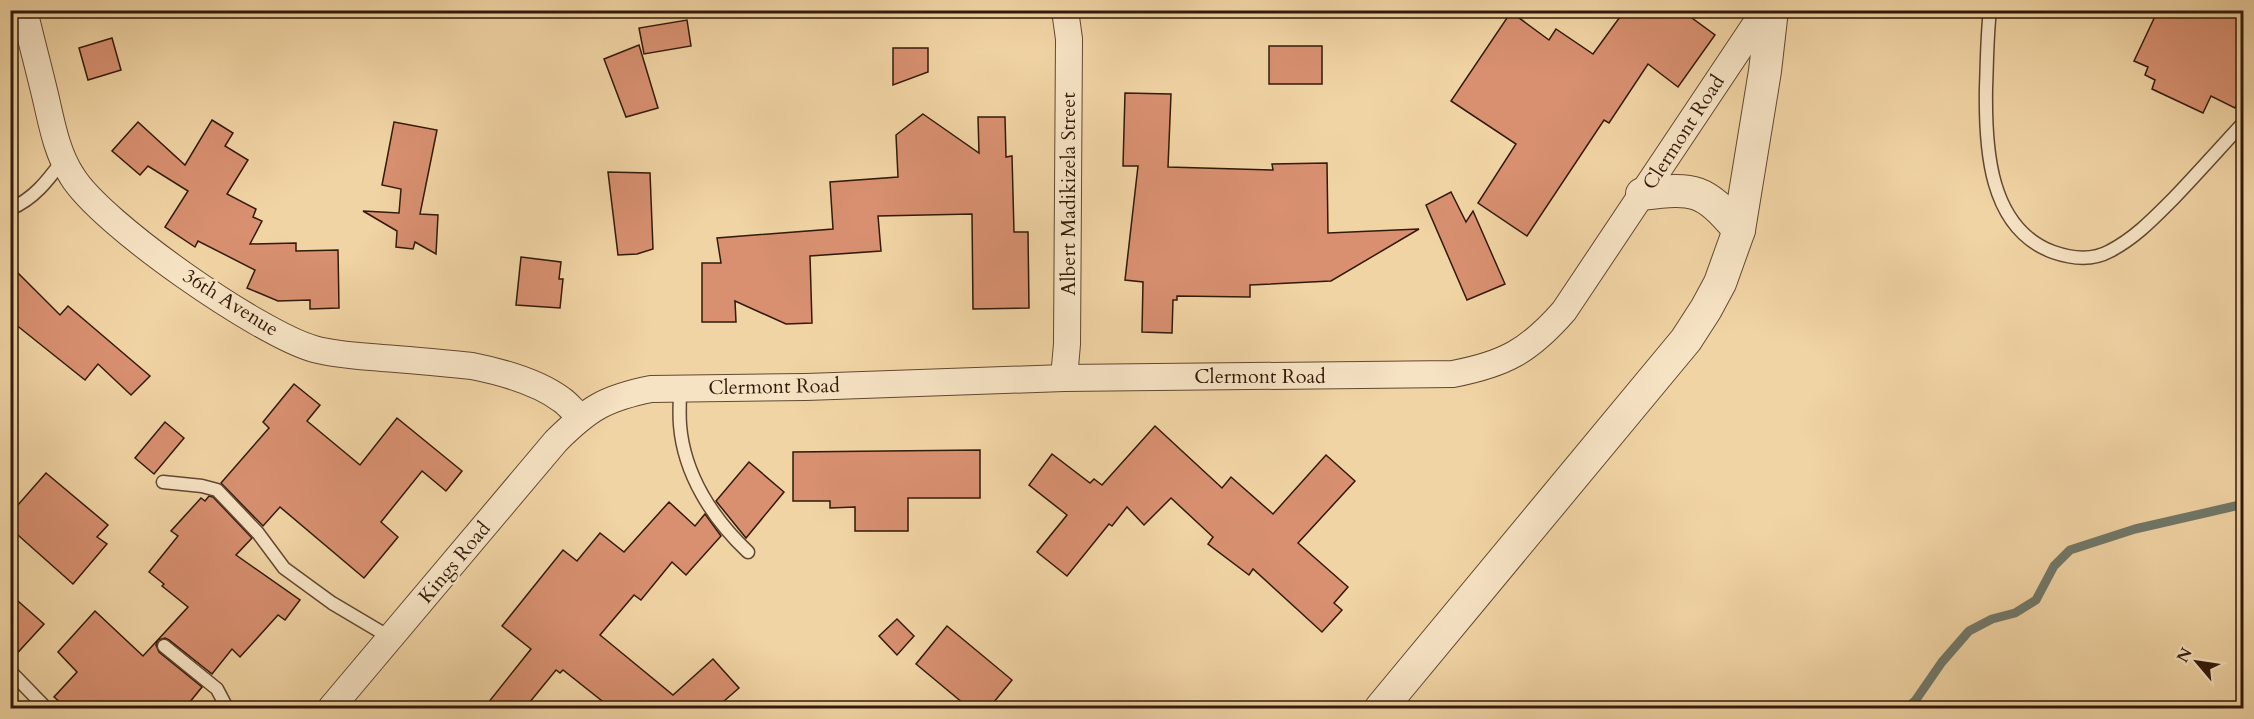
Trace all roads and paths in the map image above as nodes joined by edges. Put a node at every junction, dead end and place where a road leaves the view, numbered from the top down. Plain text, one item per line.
1 (24, 10) edge
2 (1065, 10) edge
3 (1765, 10) edge
4 (1772, 10) edge
5 (1990, 10) edge
6 (2244, 122) edge
7 (63, 160) junction
8 (1642, 194) junction
9 (10, 209) edge
10 (1739, 230) junction
11 (1065, 378) junction
12 (680, 388) junction
13 (580, 417) junction
14 (163, 482) dead end
15 (748, 552) dead end
16 (391, 638) junction
17 (164, 646) dead end
18 (10, 672) edge
19 (46, 708) edge
20 (227, 708) edge
21 (331, 708) edge
22 (1381, 708) edge

1 - 7 street, 36th Avenue
2 - 11 street, Albert Madikizela Street
3 - 8 street, Clermont Road
4 - 10 street
5 - 6 lane
7 - 9 lane
7 - 13 street, 36th Avenue
8 - 10 street
8 - 11 street, Clermont Road
10 - 22 street
11 - 12 street, Clermont Road
12 - 13 street, Clermont Road
12 - 15 lane
13 - 16 street, Kings Road
14 - 16 lane
16 - 21 street, Kings Road
17 - 20 lane
18 - 19 lane

